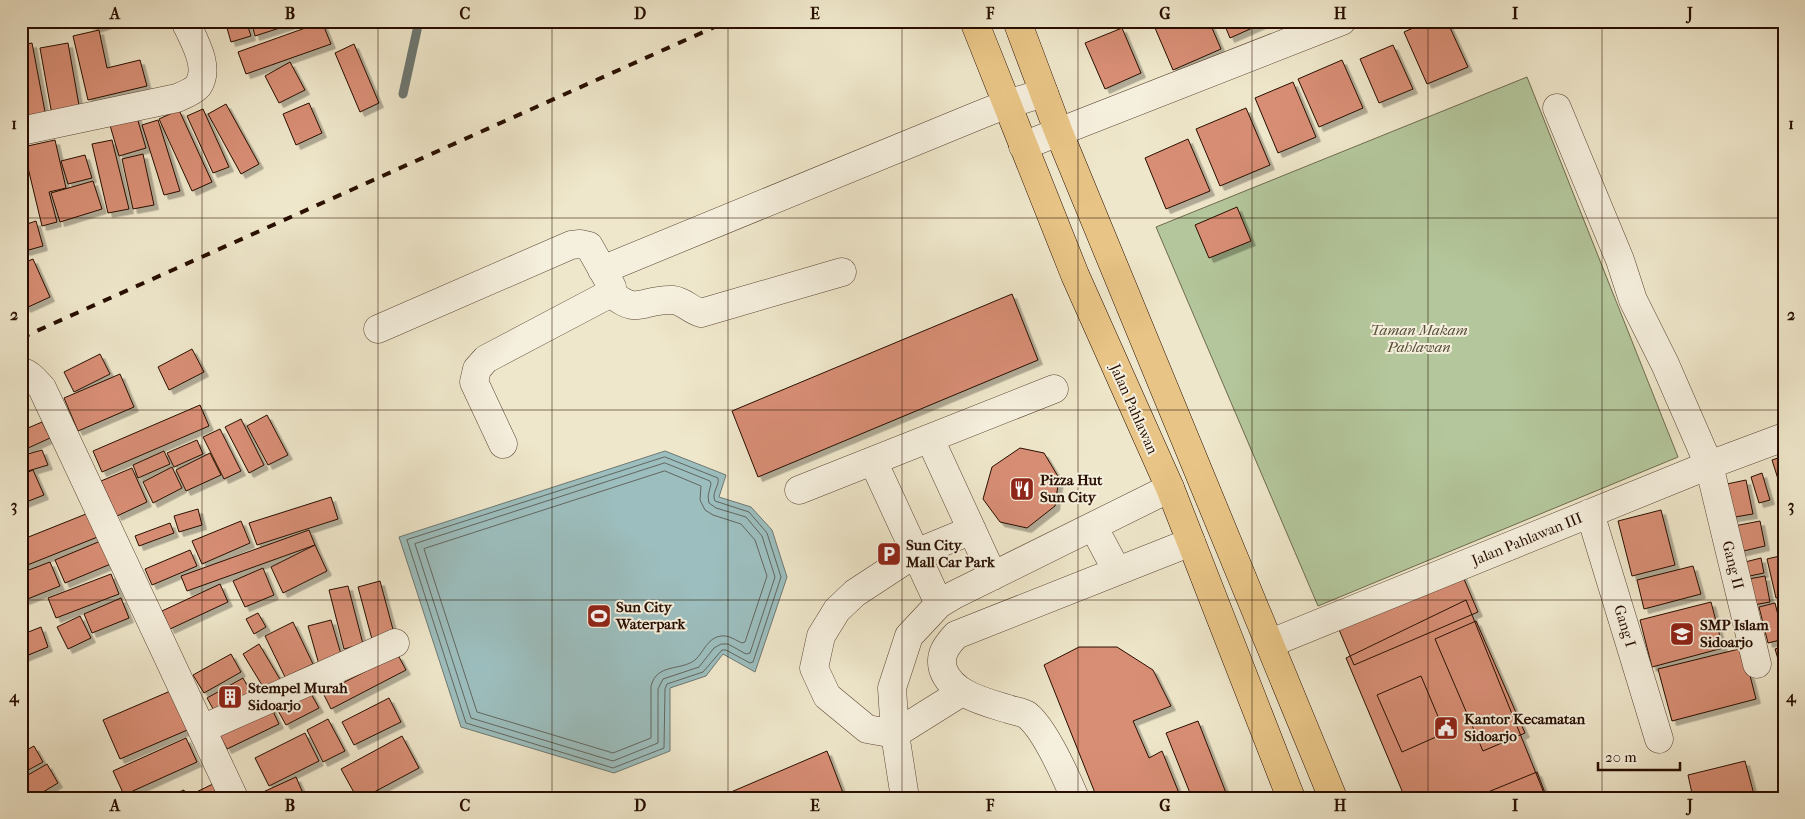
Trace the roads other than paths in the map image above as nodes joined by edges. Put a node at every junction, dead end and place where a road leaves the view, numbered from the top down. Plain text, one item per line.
1 (185, 21) edge
2 (974, 21) edge
3 (1017, 21) edge
4 (1342, 21) edge
5 (1044, 93) junction
6 (1007, 104) junction
7 (1557, 108) dead end
8 (21, 131) edge
9 (1059, 133) junction
10 (1023, 146) junction
11 (842, 272) dead end
12 (607, 281) junction
13 (378, 329) dead end
14 (21, 372) edge
15 (1054, 389) dead end
16 (1784, 437) edge
17 (930, 439) junction
18 (504, 444) dead end
19 (874, 461) junction
20 (1709, 465) junction
21 (1170, 488) junction
22 (799, 490) dead end
23 (1590, 513) junction
24 (1093, 526) junction
25 (972, 530) junction
26 (1191, 542) junction
27 (916, 553) junction
28 (1117, 571) junction
29 (994, 576) junction
30 (940, 604) junction
31 (394, 643) dead end
32 (1271, 643) junction
33 (1758, 664) dead end
34 (962, 692) junction
35 (202, 729) junction
36 (895, 734) junction
37 (1659, 739) dead end
38 (234, 798) edge
39 (905, 798) edge
40 (1075, 798) edge
41 (1291, 798) edge
42 (1333, 798) edge

1 - 8 street
2 - 6 main road, Jalan Pahlawan
3 - 5 main road
4 - 9 street
5 - 6 street
5 - 9 main road
6 - 10 main road, Jalan Pahlawan
6 - 12 street
7 - 20 street, Gang II
9 - 10 street
9 - 32 main road
10 - 21 main road, Jalan Pahlawan
11 - 12 street
12 - 13 street
12 - 18 street
14 - 35 street
15 - 17 street
16 - 20 street, Jalan Pahlawan III
17 - 19 street
17 - 25 street
19 - 22 street
19 - 27 street
20 - 23 street, Jalan Pahlawan III
20 - 33 street, Gang II
21 - 24 street
21 - 26 main road, Jalan Pahlawan
23 - 32 street, Jalan Pahlawan III
23 - 37 street, Gang I
24 - 28 street
24 - 29 street
25 - 27 street
25 - 29 street
26 - 28 street
26 - 41 main road, Jalan Pahlawan
27 - 30 street
27 - 36 street
28 - 34 street
29 - 30 street
30 - 36 street
31 - 35 street
32 - 42 main road
34 - 36 street
34 - 40 street
35 - 38 street
36 - 39 street

